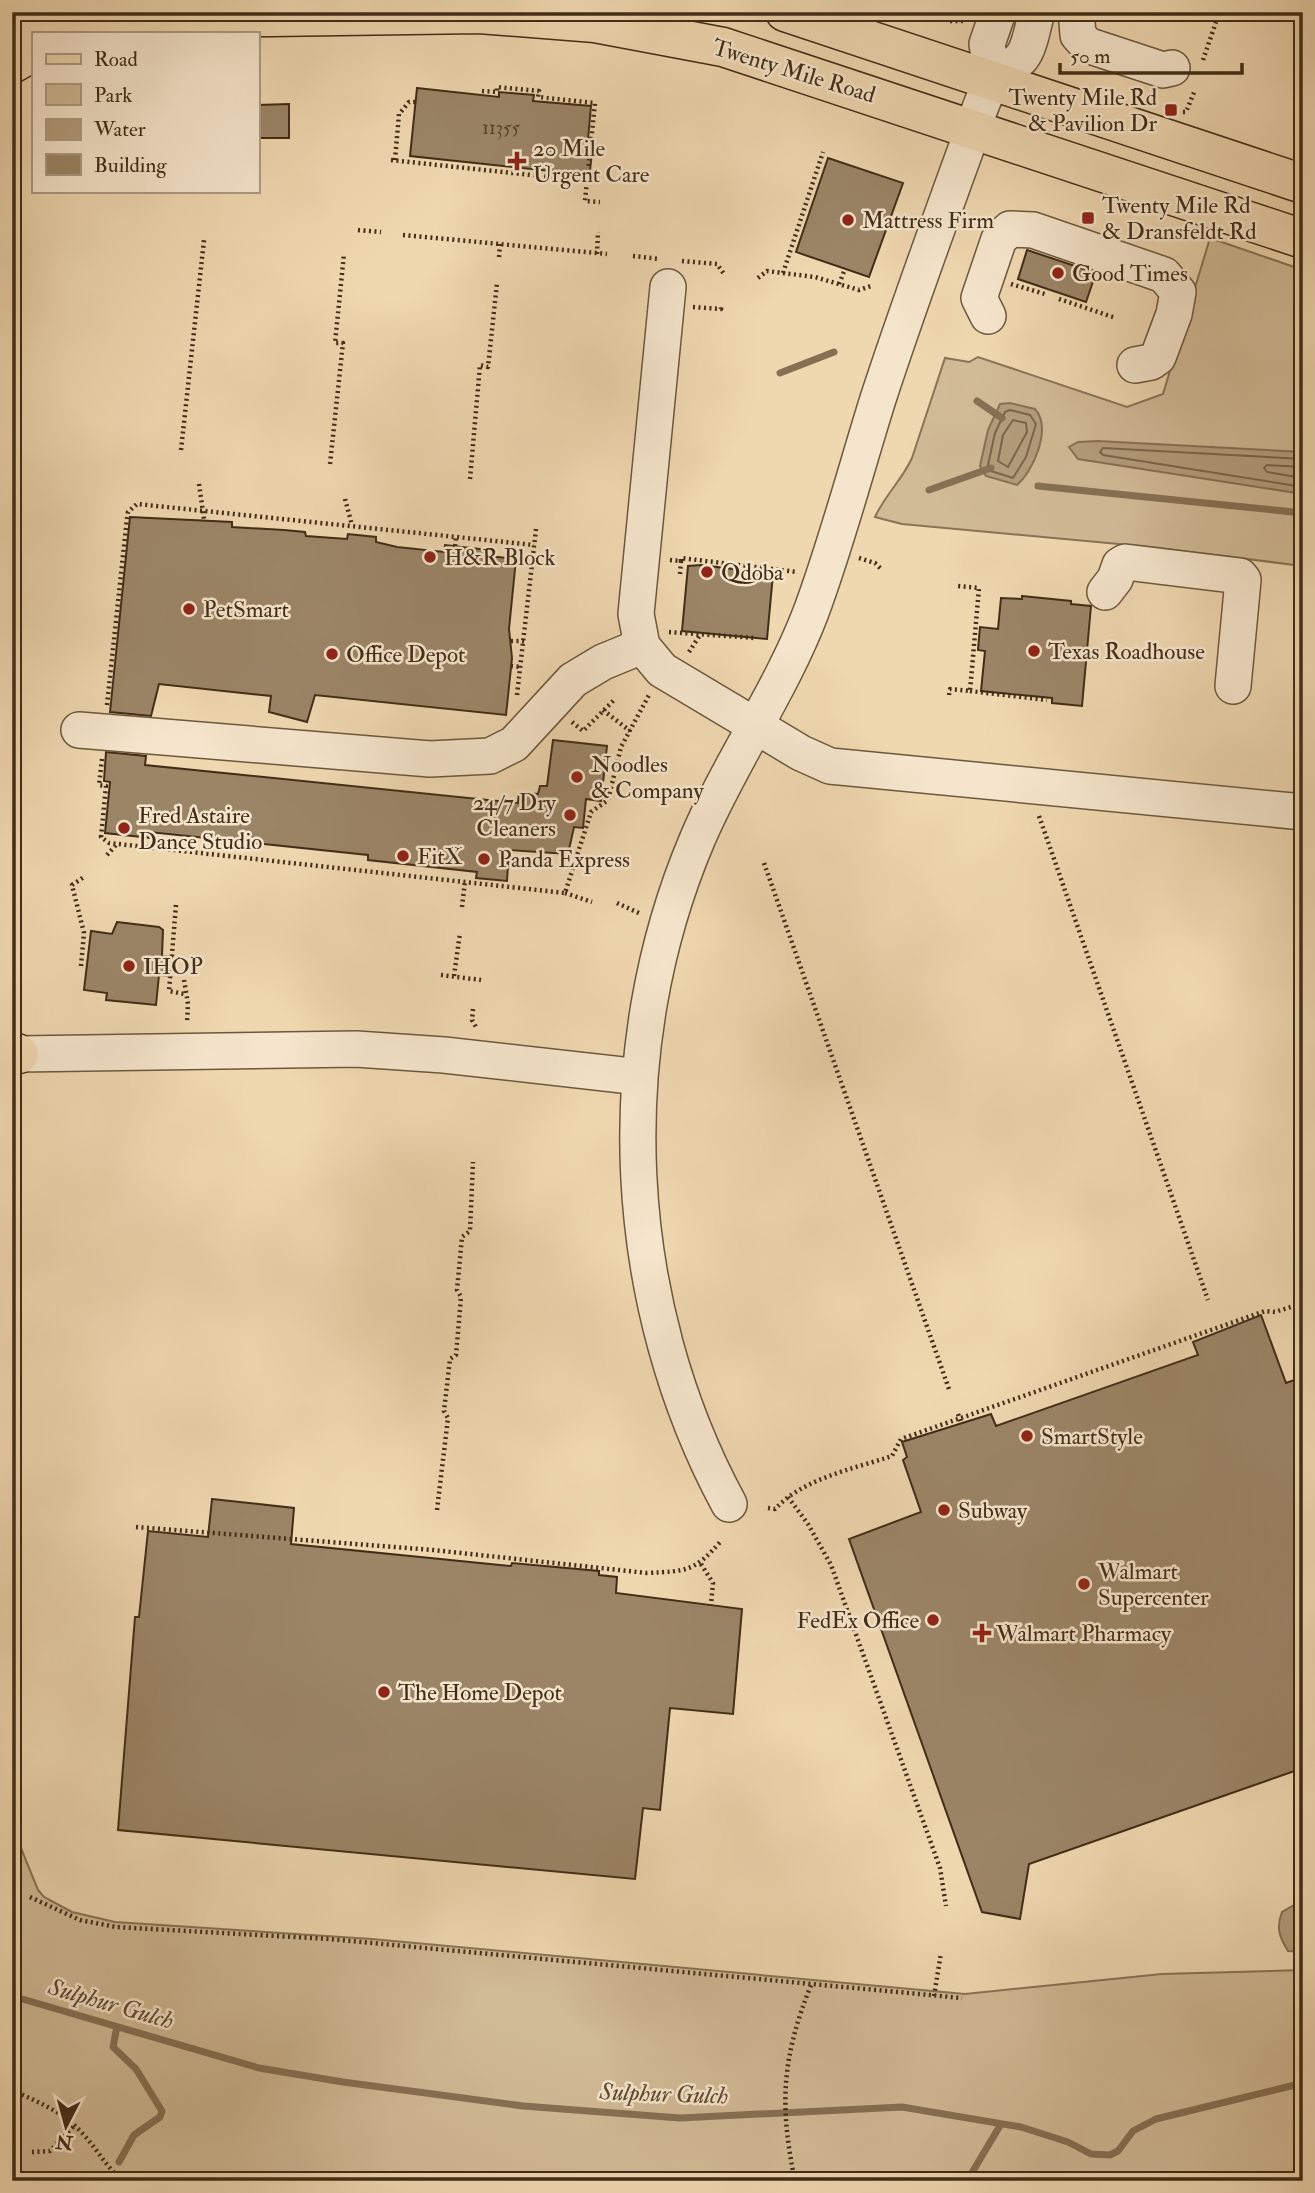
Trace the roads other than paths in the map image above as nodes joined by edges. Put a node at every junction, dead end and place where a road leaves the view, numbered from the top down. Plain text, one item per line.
1 (785, 12) edge
2 (998, 12) edge
3 (1037, 12) edge
4 (1078, 17) edge
5 (135, 19) junction
6 (12, 21) edge
7 (91, 32) edge
8 (32, 53) edge
9 (12, 64) edge
10 (1186, 69) road end
11 (993, 80) junction
12 (973, 129) junction
13 (1303, 184) edge
14 (1303, 239) edge
15 (668, 287) dead end
16 (988, 316) dead end
17 (1135, 365) dead end
18 (1105, 592) dead end
19 (650, 638) junction
20 (1233, 686) dead end
21 (755, 724) junction
22 (92, 725) road end
23 (1303, 812) edge
24 (14, 1054) edge
25 (640, 1077) junction
26 (729, 1504) dead end

1 - 11 main road
2 - 11 street
3 - 11 street
4 - 10 street
5 - 6 main road, Twenty Mile Road
5 - 7 main road
5 - 12 main road, Twenty Mile Road
8 - 9 main road
11 - 12 street
11 - 13 main road
12 - 14 main road, Twenty Mile Road
12 - 21 street
15 - 19 street
16 - 17 street
18 - 20 street
19 - 21 street
19 - 22 street
21 - 23 street
21 - 25 street
24 - 25 street
25 - 26 street

